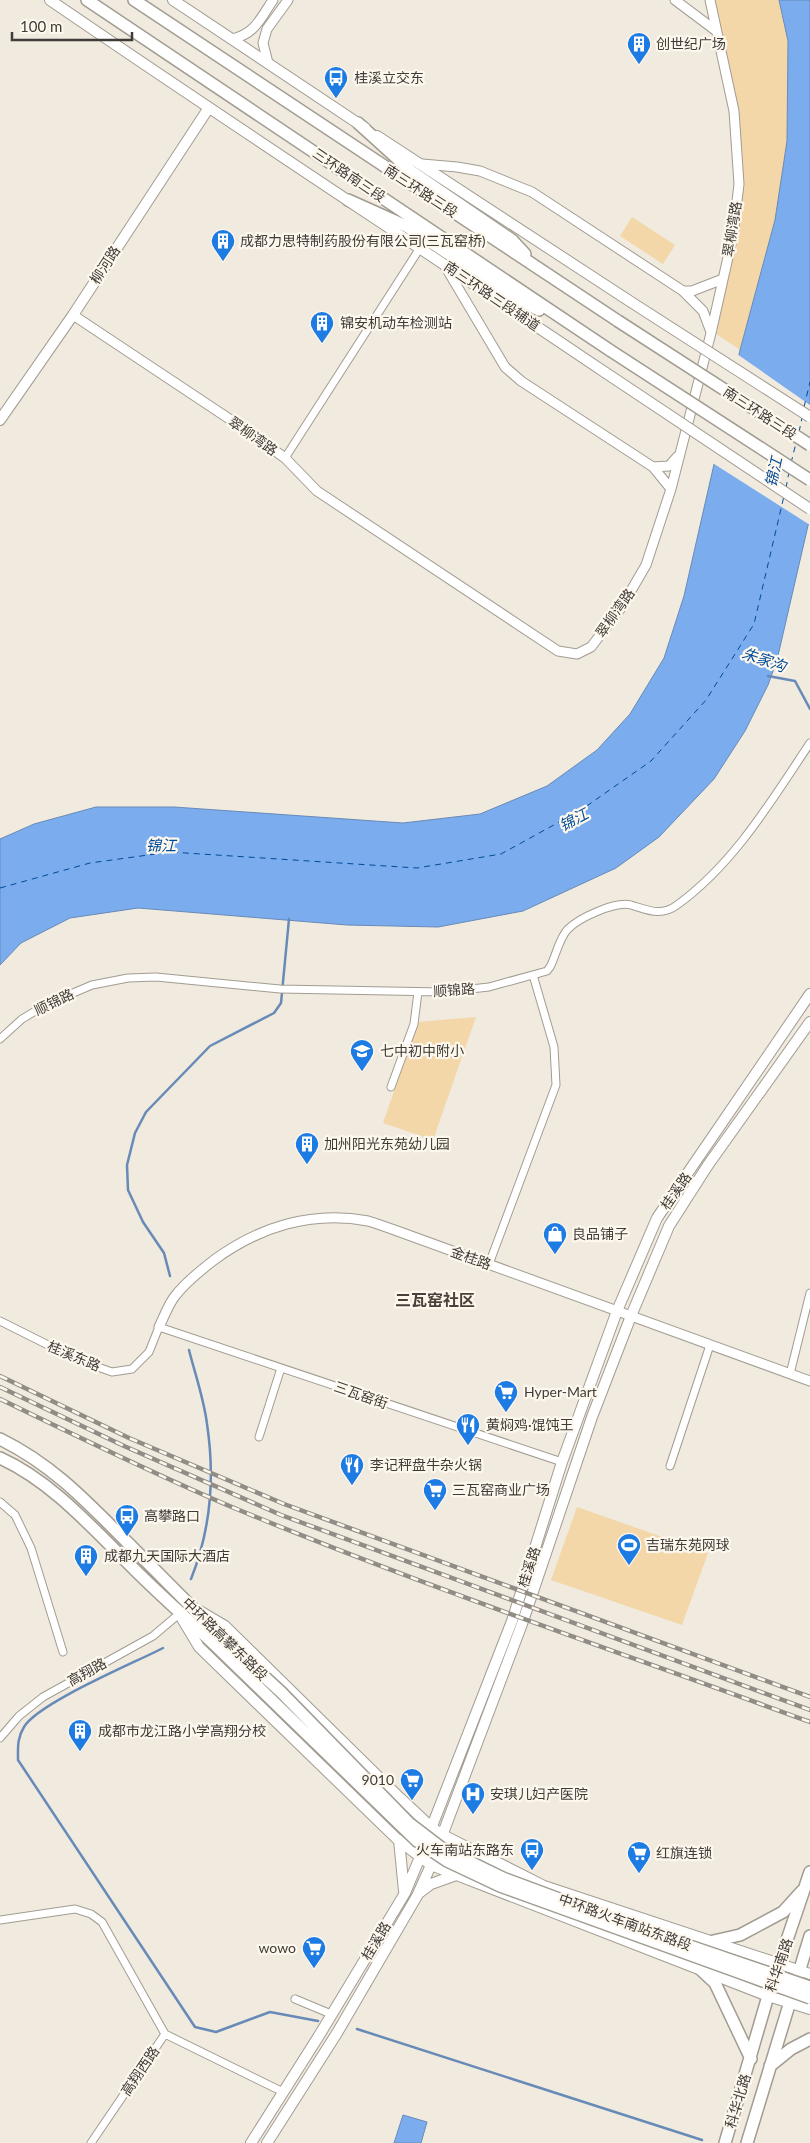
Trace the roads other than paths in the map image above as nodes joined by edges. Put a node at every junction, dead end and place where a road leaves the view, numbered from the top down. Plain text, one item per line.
1 (50, 0) edge
2 (87, 0) edge
3 (134, 0) edge
4 (173, 0) edge
5 (273, 0) edge
6 (288, 0) edge
7 (675, 0) edge
8 (710, 0) edge
9 (715, 30) junction
10 (232, 39) junction
11 (268, 63) junction
12 (208, 108) junction
13 (358, 123) junction
14 (422, 164) junction
15 (348, 200) junction
16 (420, 248) junction
17 (442, 262) junction
18 (534, 265) junction
19 (723, 279) junction
20 (683, 291) junction
21 (73, 315) junction
22 (711, 333) junction
23 (588, 335) junction
24 (611, 351) joint
25 (810, 418) edge
26 (0, 420) edge
27 (810, 445) edge
28 (679, 455) junction
29 (285, 458) junction
30 (653, 467) junction
31 (810, 480) edge
32 (671, 489) junction
33 (810, 509) edge
34 (810, 743) edge
35 (532, 975) junction
36 (418, 992) junction
37 (810, 994) edge
38 (810, 1022) edge
39 (0, 1038) edge
40 (392, 1087) dead end
41 (489, 1264) junction
42 (810, 1293) edge
43 (617, 1311) junction
44 (631, 1316) junction
45 (0, 1321) edge
46 (160, 1327) junction
47 (710, 1345) junction
48 (281, 1368) junction
49 (790, 1374) junction
50 (810, 1381) edge
51 (259, 1437) dead end
52 (0, 1440) edge
53 (0, 1458) edge
54 (562, 1462) junction
55 (670, 1466) dead end
56 (0, 1502) edge
57 (190, 1605) junction
58 (180, 1614) junction
59 (219, 1643) junction
60 (63, 1652) dead end
61 (1, 1740) edge
62 (432, 1827) junction
63 (442, 1835) junction
64 (399, 1840) junction
65 (444, 1849) joint
66 (420, 1857) junction
67 (447, 1861) joint
68 (431, 1865) junction
69 (810, 1872) edge
70 (456, 1875) junction
71 (805, 1888) junction
72 (404, 1893) junction
73 (417, 1896) junction
74 (0, 1920) edge
75 (810, 1936) edge
76 (709, 1942) junction
77 (780, 1962) junction
78 (700, 1969) junction
79 (805, 1972) edge
80 (810, 1987) edge
81 (768, 1996) junction
82 (810, 1998) edge
83 (295, 1999) dead end
84 (790, 2002) junction
85 (810, 2009) edge
86 (331, 2014) junction
87 (166, 2034) junction
88 (810, 2039) edge
89 (751, 2059) junction
90 (770, 2066) junction
91 (283, 2092) junction
92 (91, 2143) edge
93 (251, 2143) edge
94 (267, 2143) edge
95 (725, 2143) edge
96 (747, 2143) edge

1 - 12 main road, 南三环路三段辅道
2 - 23 main road, 三环路南三段
3 - 18 main road, 南三环路三段
4 - 10 main road
5 - 10 street
6 - 11 street
7 - 9 street
8 - 9 street, 翠柳湾路
9 - 19 street, 翠柳湾路
10 - 11 main road
11 - 13 main road
12 - 15 main road, 南三环路三段辅道
12 - 21 main road, 柳河路
13 - 14 main road
13 - 18 main road
14 - 20 street
14 - 25 main road, bridge
15 - 16 main road, 南三环路三段辅道
15 - 23 main road
16 - 17 main road, 南三环路三段辅道
16 - 29 street
17 - 30 street
17 - 33 main road, 南三环路三段辅道, bridge
18 - 27 main road, 南三环路三段, bridge
19 - 20 street
19 - 22 street, 翠柳湾路
20 - 22 street
21 - 26 main road, 柳河路
21 - 29 street, 翠柳湾路
22 - 28 street, 翠柳湾路
23 - 24 main road, 三环路南三段
24 - 31 main road, 南三环路三段, bridge
28 - 30 street
28 - 32 street, 翠柳湾路
29 - 32 street, 翠柳湾路
30 - 32 street
34 - 35 street, 顺锦路
35 - 36 street, 顺锦路
35 - 41 street
36 - 39 street, 顺锦路
36 - 40 street
37 - 43 main road, 桂溪路
38 - 44 main road, 桂溪路
41 - 43 street, 金桂路
41 - 46 street, 金桂路
42 - 49 street
43 - 44 street, 金桂路
43 - 54 main road, 桂溪路
44 - 47 street, 金桂路
44 - 63 main road, 桂溪路
45 - 46 street, 桂溪东路
46 - 48 street, 三瓦窑街
47 - 49 street, 金桂路
47 - 55 street
48 - 51 street
48 - 54 street, 三瓦窑街
49 - 50 street, 金桂路
52 - 57 main road, 中环路高攀东路段
53 - 58 main road, 中环路高攀东路段
54 - 62 main road, 桂溪路
56 - 60 street
57 - 59 main road, 中环路高攀东路段
57 - 62 main road
58 - 59 main road, 中环路高攀东路段
58 - 61 street, 高翔路
58 - 64 main road
59 - 65 main road, 中环路高攀东路段, bridge
59 - 67 main road, 中环路高攀东路段, bridge
62 - 63 main road
62 - 66 main road, 桂溪路
63 - 68 main road, 桂溪路
63 - 76 main road
64 - 66 main road
64 - 72 main road
65 - 80 main road, 中环路火车南站东路段, bridge
66 - 68 main road
66 - 72 main road, 桂溪路
67 - 82 main road, 中环路火车南站东路段, bridge
68 - 70 main road
68 - 73 main road, 桂溪路
69 - 71 main road, 科华南路
70 - 73 main road
70 - 78 main road
71 - 76 main road
71 - 77 main road, 科华南路
72 - 86 main road, 桂溪路
73 - 94 main road, 桂溪路
74 - 87 street
75 - 79 main road, 科华南路
76 - 77 main road
77 - 79 main road
77 - 81 main road, 科华南路
78 - 81 main road
78 - 89 main road
79 - 84 main road, 科华南路
81 - 84 main road
81 - 89 main road, 科华南路
83 - 86 street
84 - 85 main road
84 - 90 main road, 科华南路
86 - 91 main road, 桂溪路
87 - 91 street, 高翔西路
87 - 92 street, 高翔西路
88 - 90 main road
89 - 95 main road, 科华北路
90 - 96 main road, 科华北路
91 - 93 main road, 桂溪路

